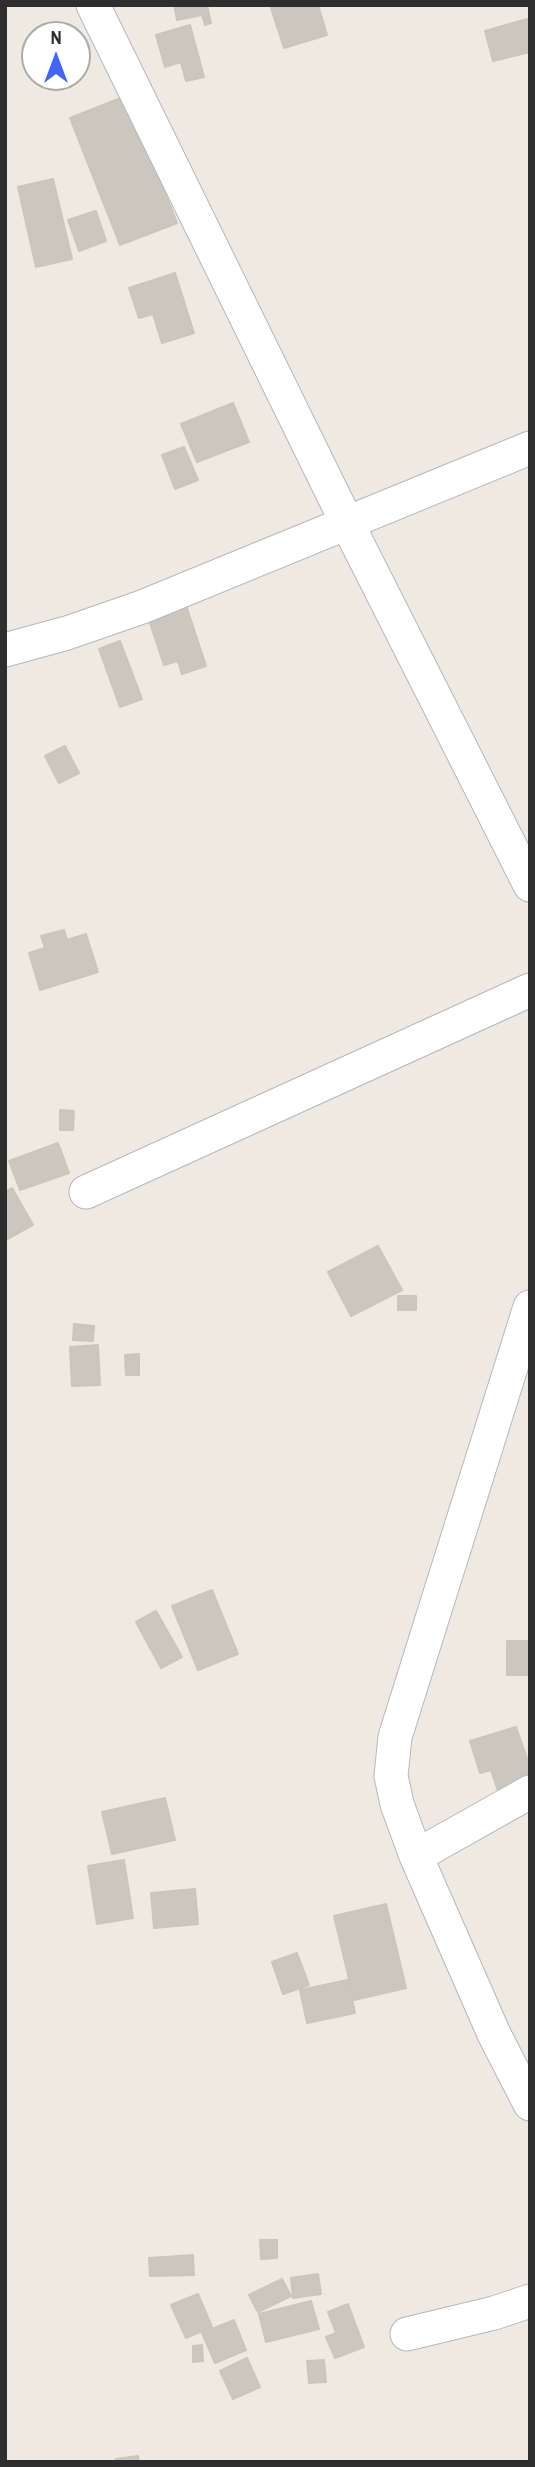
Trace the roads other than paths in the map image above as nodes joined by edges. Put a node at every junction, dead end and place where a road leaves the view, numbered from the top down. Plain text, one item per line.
1 (93, 5) edge
2 (530, 448) edge
3 (347, 523) junction
4 (5, 650) edge
5 (530, 885) edge
6 (530, 990) edge
7 (86, 1192) dead end
8 (530, 1307) edge
9 (530, 1792) edge
10 (416, 1856) junction
11 (530, 2104) edge
12 (530, 2301) edge
13 (407, 2334) dead end

1 - 3 street
2 - 3 street
3 - 4 street
3 - 5 street
6 - 7 street
8 - 10 street
9 - 10 street
10 - 11 street
12 - 13 street

